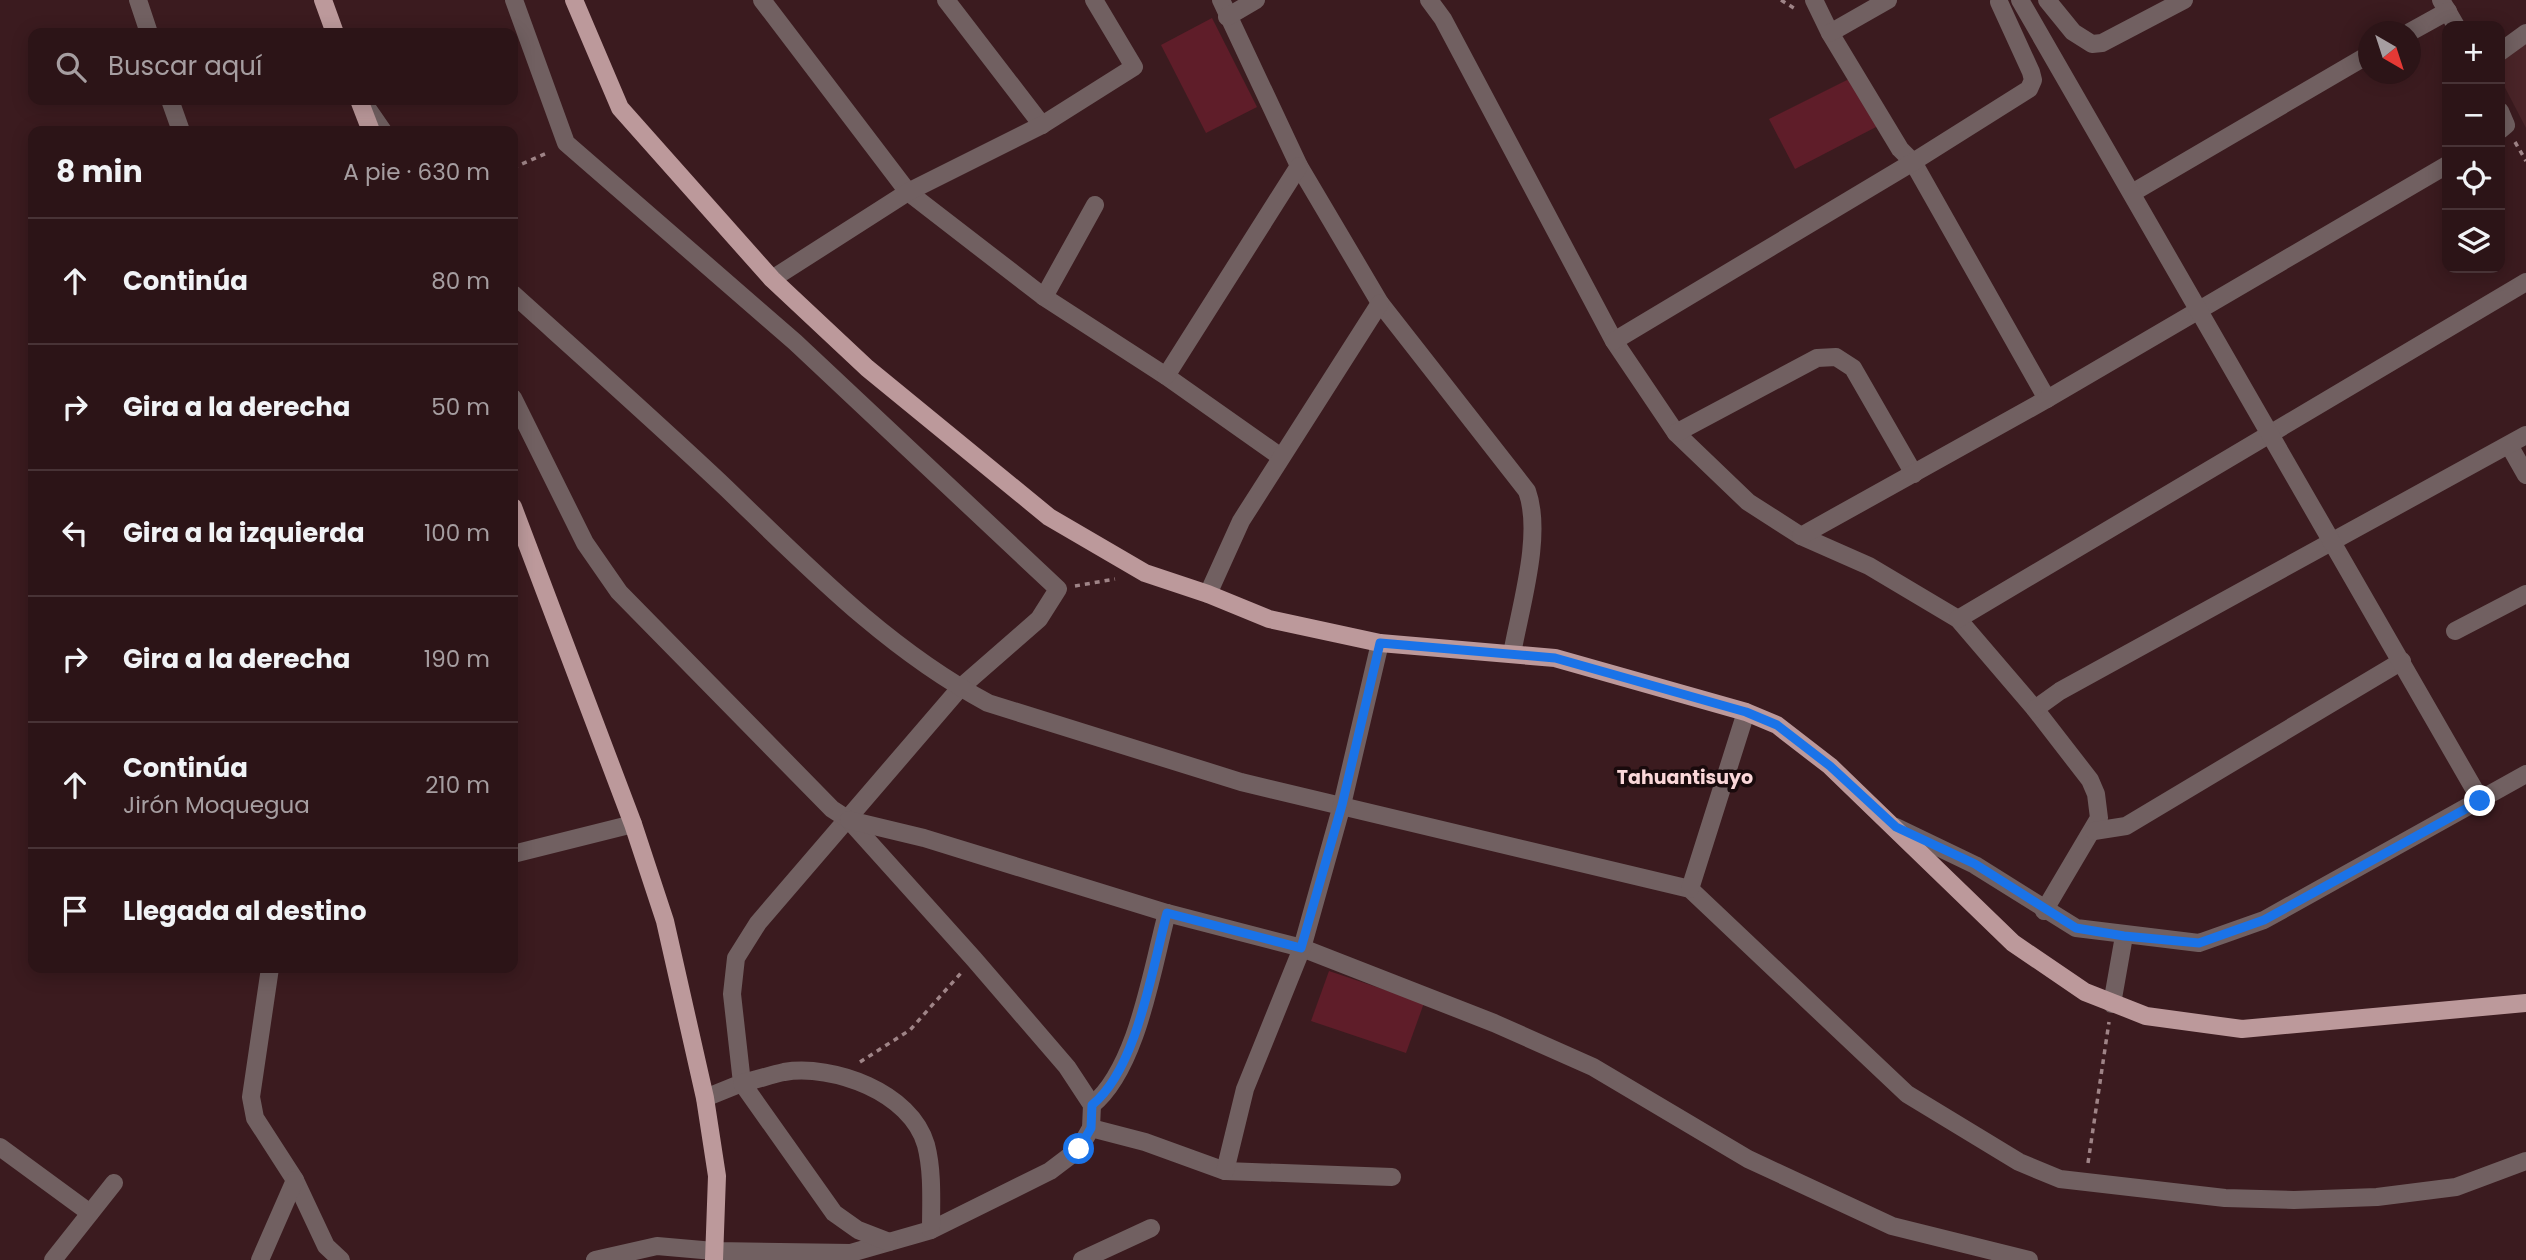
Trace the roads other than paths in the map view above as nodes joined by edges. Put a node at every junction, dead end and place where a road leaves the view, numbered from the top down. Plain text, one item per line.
1 (138, 0) edge
2 (323, 0) edge
3 (514, 0) edge
4 (574, 0) edge
5 (762, 0) edge
6 (946, 0) edge
7 (1094, 0) edge
8 (1256, 0) edge
9 (1429, 0) edge
10 (1814, 0) edge
11 (1888, 0) edge
12 (2021, 0) edge
13 (2047, 0) edge
14 (2184, 0) edge
15 (1998, 1) edge
16 (1224, 8) edge
17 (2449, 12) edge
18 (2421, 26) edge
19 (147, 28) edge
20 (333, 28) edge
21 (1830, 33) junction
22 (2526, 33) edge
23 (2505, 48) edge
24 (2358, 61) edge
25 (172, 105) edge
26 (362, 105) edge
27 (364, 105) edge
28 (1042, 125) junction
29 (179, 126) edge
30 (369, 126) edge
31 (379, 126) edge
32 (1913, 162) junction
33 (1299, 166) junction
34 (2442, 169) edge
35 (908, 192) junction
36 (2132, 193) junction
37 (1095, 205) dead end
38 (772, 279) junction
39 (2526, 282) edge
40 (1044, 297) junction
41 (518, 298) edge
42 (1380, 303) junction
43 (2198, 310) junction
44 (1614, 341) junction
45 (1166, 376) junction
46 (2046, 399) junction
47 (518, 408) edge
48 (1676, 433) junction
49 (2268, 433) junction
50 (2526, 435) edge
51 (2509, 445) junction
52 (1281, 457) junction
53 (1914, 474) junction
54 (2526, 475) edge
55 (518, 520) edge
56 (1801, 536) junction
57 (2331, 543) junction
58 (1208, 594) junction
59 (2526, 594) edge
60 (1958, 619) junction
61 (2455, 631) dead end
62 (1380, 643) junction
63 (1513, 654) junction
64 (2402, 661) junction
65 (960, 688) junction
66 (2035, 709) junction
67 (1746, 712) junction
68 (2526, 774) edge
69 (2480, 801) junction
70 (1342, 805) junction
71 (849, 820) junction
72 (633, 824) junction
73 (1896, 827) junction
74 (2094, 831) junction
75 (518, 853) edge
76 (1690, 890) junction
77 (2044, 911) junction
78 (1167, 913) junction
79 (2124, 936) junction
80 (1301, 948) junction
81 (269, 973) edge
82 (2526, 1003) edge
83 (2112, 1004) junction
84 (742, 1083) junction
85 (705, 1098) junction
86 (1092, 1105) junction
87 (1091, 1128) junction
88 (0, 1147) edge
89 (2526, 1160) edge
90 (1225, 1171) junction
91 (1392, 1177) dead end
92 (295, 1180) junction
93 (114, 1183) dead end
94 (90, 1213) junction
95 (1151, 1228) dead end
96 (931, 1230) junction
97 (889, 1242) junction
98 (714, 1255) edge
99 (857, 1257) edge
100 (53, 1260) edge
101 (260, 1260) edge
102 (341, 1260) edge
103 (594, 1260) edge
104 (1082, 1260) edge
105 (2029, 1260) edge

1 - 19 street
2 - 20 main road
3 - 65 street
4 - 38 main road
5 - 35 street
6 - 28 street
7 - 28 street
8 - 16 street
9 - 44 street
10 - 21 street
11 - 21 street
12 - 15 street
12 - 36 street
13 - 14 street
15 - 32 street
16 - 33 street
17 - 18 street
21 - 32 street
22 - 23 street
24 - 36 street
25 - 29 street
26 - 30 main road
27 - 31 street
28 - 35 street
32 - 44 street
32 - 46 street
33 - 42 street
33 - 45 street
34 - 43 street
35 - 38 street
35 - 40 street
36 - 43 street
37 - 40 street
38 - 58 main road
39 - 49 street
40 - 45 street
41 - 65 street
42 - 52 street
42 - 63 street
43 - 46 street
43 - 49 street
44 - 48 street
45 - 52 street
46 - 53 street
47 - 71 street
48 - 53 street
48 - 56 street
49 - 57 street
49 - 60 street
50 - 51 street
51 - 54 street
51 - 57 street
52 - 58 street
53 - 56 street
55 - 72 main road
56 - 60 street
57 - 64 street
57 - 66 street
58 - 62 main road
59 - 61 street
60 - 66 street
62 - 63 main road
62 - 70 street
63 - 67 main road
64 - 69 street
64 - 74 street
65 - 70 street
65 - 71 street
66 - 74 street
67 - 73 main road
67 - 76 street
68 - 69 street
69 - 79 street
70 - 76 street
70 - 80 street
71 - 78 street
71 - 84 street
71 - 86 street
72 - 75 street
72 - 85 main road
73 - 77 street
73 - 83 main road
74 - 77 street
76 - 89 street
77 - 79 street
78 - 80 street
78 - 86 street
79 - 83 street
80 - 90 street
80 - 105 street
81 - 92 street
82 - 83 main road
84 - 85 street
84 - 96 street
84 - 97 street
85 - 98 main road
86 - 87 street
87 - 90 street
87 - 96 street
88 - 94 street
90 - 91 street
92 - 101 street
92 - 102 street
93 - 94 street
94 - 100 street
95 - 104 street
96 - 97 street
97 - 99 street
98 - 99 street
98 - 103 street

